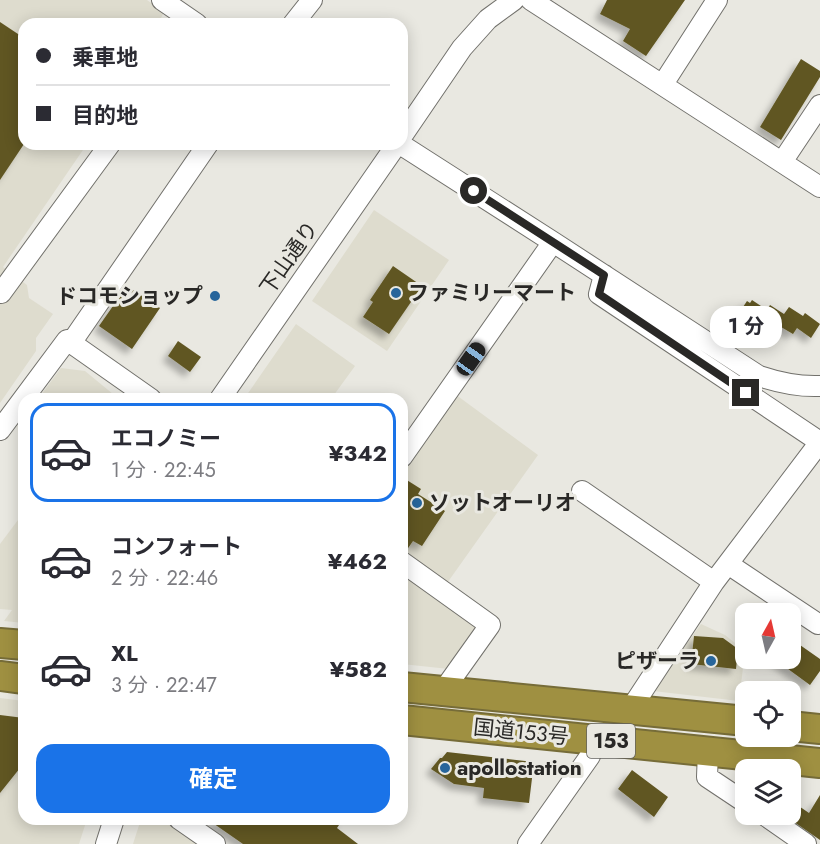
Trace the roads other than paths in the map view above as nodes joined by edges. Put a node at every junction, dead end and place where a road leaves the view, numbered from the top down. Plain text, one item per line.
1 (162, 0) edge
2 (312, 0) edge
3 (514, 0) edge
4 (531, 0) edge
5 (717, 0) edge
6 (184, 18) edge
7 (298, 18) edge
8 (663, 84) junction
9 (820, 105) edge
10 (408, 127) edge
11 (106, 150) edge
12 (204, 150) edge
13 (395, 150) edge
14 (408, 150) edge
15 (782, 162) junction
16 (820, 187) edge
17 (553, 242) junction
18 (604, 275) junction
19 (1, 293) edge
20 (71, 343) junction
21 (820, 386) edge
22 (27, 393) edge
23 (142, 393) edge
24 (224, 393) edge
25 (18, 405) edge
26 (0, 430) edge
27 (820, 442) edge
28 (408, 448) edge
29 (582, 491) dead end
30 (728, 564) junction
31 (408, 566) edge
32 (714, 582) junction
33 (818, 624) dead end
34 (0, 643) edge
35 (18, 644) edge
36 (0, 676) edge
37 (18, 678) edge
38 (408, 688) edge
39 (443, 691) junction
40 (630, 710) junction
41 (735, 720) edge
42 (408, 721) edge
43 (801, 727) edge
44 (820, 729) edge
45 (708, 752) junction
46 (590, 756) dead end
47 (820, 763) edge
48 (735, 796) edge
49 (112, 825) edge
50 (187, 825) edge
51 (779, 825) edge
52 (106, 844) edge
53 (214, 844) edge
54 (528, 844) edge
55 (806, 844) edge

1 - 6 street
2 - 7 street
3 - 10 street
4 - 8 street
5 - 8 street
8 - 15 street
9 - 15 street
11 - 19 street
12 - 20 street
13 - 24 street, 下山通り
14 - 17 street
15 - 16 street
17 - 18 street
17 - 28 street
18 - 21 street
18 - 27 street
20 - 22 street
20 - 23 street
25 - 26 street
27 - 30 street
29 - 32 street
30 - 32 street
30 - 33 street
31 - 39 street
32 - 40 street
34 - 35 highway
36 - 37 highway
38 - 39 highway, 国道153号 / 153
39 - 40 highway, 国道153号 / 153
40 - 41 highway, 国道153号 / 153
42 - 45 highway, 国道153号 / 153
43 - 44 highway
45 - 47 highway, 国道153号 / 153
45 - 48 street
46 - 54 street
49 - 52 street
50 - 53 street
51 - 55 street

